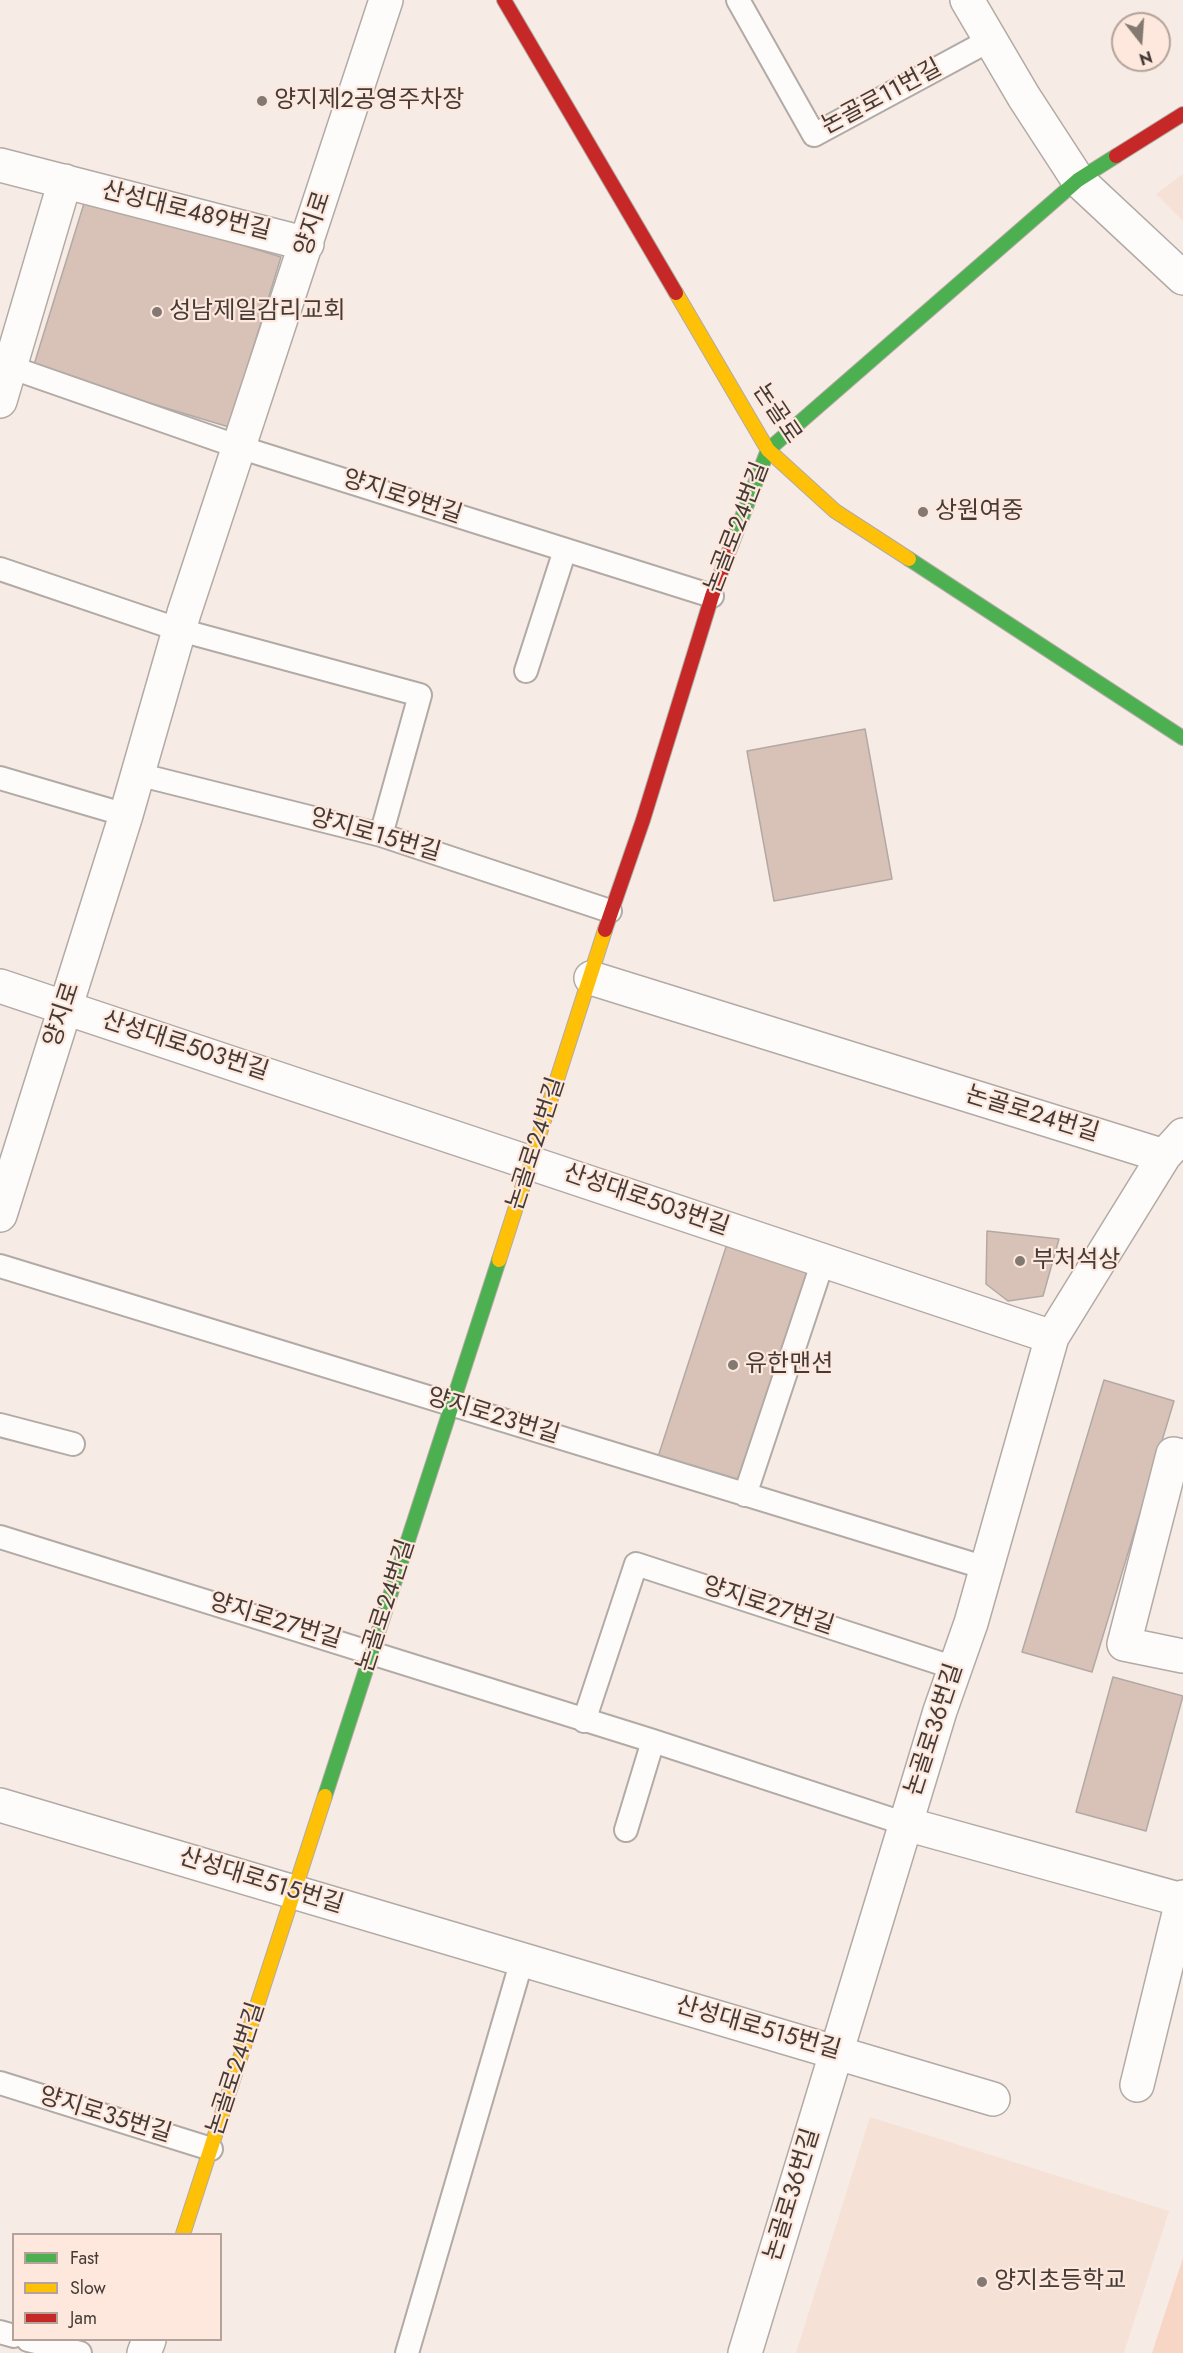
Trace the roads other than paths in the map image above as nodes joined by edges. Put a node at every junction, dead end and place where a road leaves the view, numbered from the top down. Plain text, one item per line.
1 (386, 0) edge
2 (504, 0) edge
3 (738, 0) edge
4 (967, 0) edge
5 (990, 40) junction
6 (1183, 114) edge
7 (0, 165) edge
8 (1078, 180) junction
9 (65, 181) junction
10 (307, 244) junction
11 (1183, 278) edge
12 (10, 367) junction
13 (0, 401) edge
14 (240, 447) junction
15 (768, 450) junction
16 (565, 550) junction
17 (0, 569) edge
18 (712, 596) junction
19 (180, 630) junction
20 (526, 671) dead end
21 (1183, 738) edge
22 (137, 774) junction
23 (0, 778) edge
24 (126, 815) junction
25 (381, 835) junction
26 (610, 911) junction
27 (591, 978) junction
28 (0, 986) edge
29 (66, 1008) junction
30 (1174, 1145) edge
31 (531, 1163) junction
32 (0, 1215) edge
33 (823, 1261) junction
34 (0, 1266) edge
35 (1052, 1337) junction
36 (453, 1405) junction
37 (0, 1425) edge
38 (73, 1443) dead end
39 (1183, 1456) edge
40 (744, 1495) junction
41 (0, 1537) edge
42 (986, 1568) junction
43 (372, 1653) junction
44 (1183, 1656) edge
45 (955, 1668) junction
46 (584, 1721) junction
47 (653, 1741) junction
48 (0, 1804) edge
49 (906, 1824) junction
50 (626, 1830) dead end
51 (294, 1892) junction
52 (1183, 1899) edge
53 (522, 1960) junction
54 (836, 2052) junction
55 (0, 2083) edge
56 (1137, 2085) dead end
57 (993, 2099) dead end
58 (211, 2149) junction
59 (184, 2233) edge
60 (32, 2341) edge
61 (80, 2353) edge
62 (407, 2353) edge
63 (745, 2353) edge

1 - 10 street, 양지로
2 - 15 street, 논골로
3 - 5 lane, 논골로11번길
4 - 5 street
5 - 8 street
6 - 8 street, 논골로24번길
7 - 9 street, 산성대로489번길
8 - 11 street
8 - 15 street, 논골로24번길
9 - 10 street, 산성대로489번길
9 - 12 street
10 - 14 street, 양지로
12 - 13 street
12 - 14 lane
14 - 16 lane, 양지로9번길
14 - 19 street, 양지로
15 - 18 street, 논골로24번길
15 - 21 street, 논골로
16 - 18 lane, 양지로9번길
16 - 20 lane
17 - 19 lane
18 - 26 street, 논골로24번길
19 - 22 street, 양지로
19 - 25 lane
22 - 24 street, 양지로
22 - 25 lane, 양지로15번길
23 - 24 lane
24 - 29 street, 양지로
25 - 26 lane, 양지로15번길
26 - 27 street, 논골로24번길
27 - 30 street, 논골로24번길
27 - 31 street, 논골로24번길
28 - 29 street, 산성대로503번길
29 - 31 street, 산성대로503번길
29 - 32 street, 양지로
30 - 35 street, 논골로36번길
31 - 33 street, 산성대로503번길
31 - 36 street, 논골로24번길
33 - 35 street, 산성대로503번길
33 - 40 lane
34 - 36 lane, 양지로23번길
35 - 42 street, 논골로36번길
36 - 40 lane, 양지로23번길
36 - 43 street, 논골로24번길
37 - 38 lane
39 - 44 street
40 - 42 lane, 양지로23번길
41 - 43 lane, 양지로27번길
42 - 45 street, 논골로36번길
43 - 46 lane, 양지로27번길
43 - 51 street, 논골로24번길
45 - 46 lane, 양지로27번길
45 - 49 street, 논골로36번길
46 - 47 lane, 양지로27번길
47 - 49 lane, 양지로27번길
47 - 50 lane
48 - 51 street, 산성대로515번길
49 - 52 street
49 - 54 street, 논골로36번길
51 - 53 street, 산성대로515번길
51 - 58 street, 논골로24번길
52 - 56 street
53 - 54 street, 산성대로515번길
53 - 62 lane
54 - 57 street, 산성대로515번길
54 - 63 street, 논골로36번길
55 - 58 lane, 양지로35번길
58 - 59 street, 논골로24번길
60 - 61 lane

